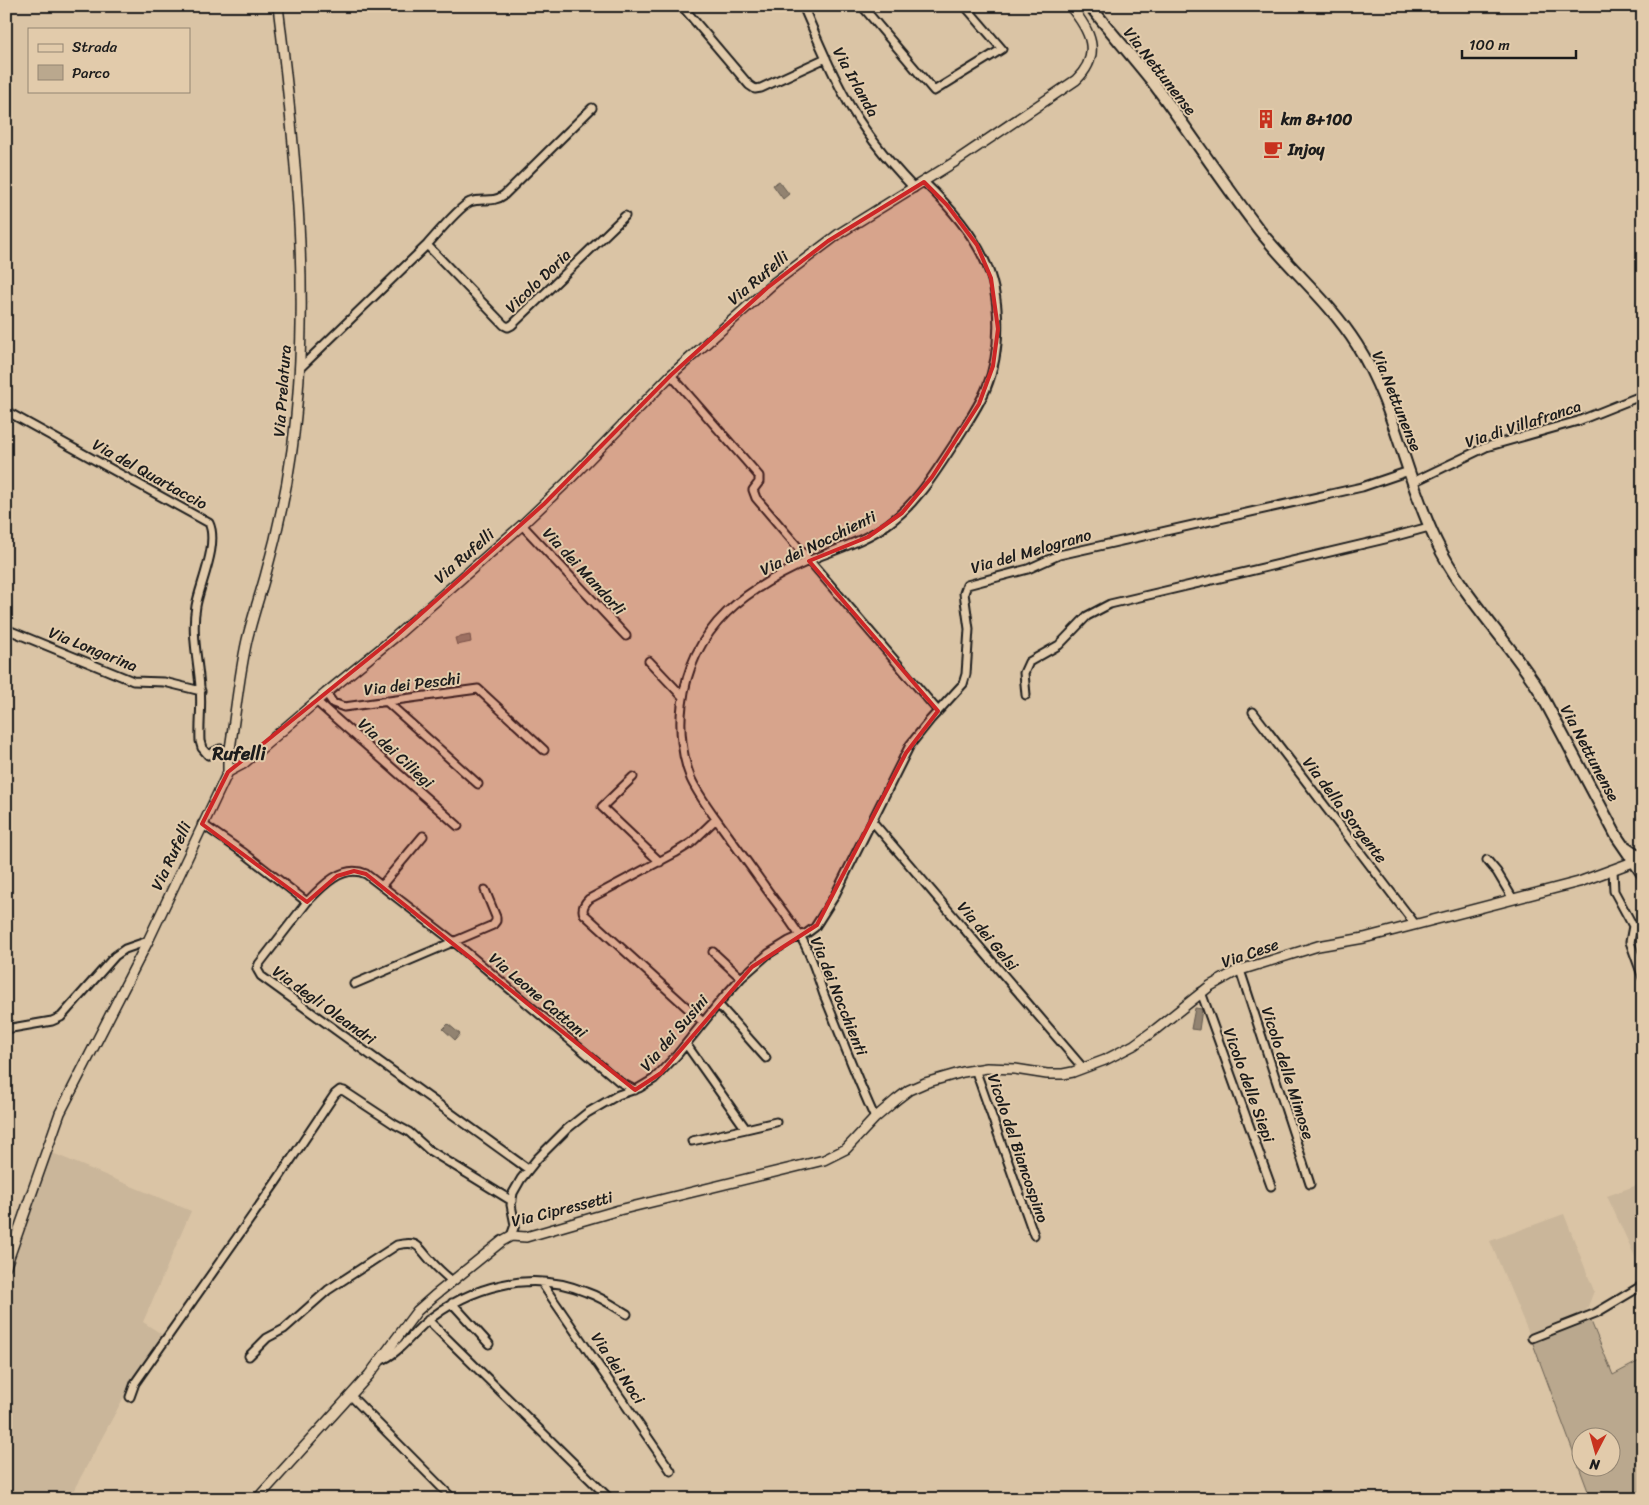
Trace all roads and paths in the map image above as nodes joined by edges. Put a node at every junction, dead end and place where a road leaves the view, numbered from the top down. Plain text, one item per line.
1 (278, 6) edge
2 (682, 6) edge
3 (803, 6) edge
4 (862, 6) edge
5 (966, 6) edge
6 (1070, 6) edge
7 (1090, 6) edge
8 (826, 58) junction
9 (592, 108) dead end
10 (924, 182) junction
11 (914, 188) junction
12 (625, 216) dead end
13 (428, 246) junction
14 (300, 368) junction
15 (671, 375) junction
16 (1643, 395) edge
17 (6, 410) edge
18 (1409, 472) junction
19 (1413, 482) junction
20 (522, 525) junction
21 (1429, 527) junction
22 (809, 561) junction
23 (6, 629) edge
24 (626, 636) dead end
25 (649, 661) dead end
26 (201, 691) junction
27 (326, 693) junction
28 (1026, 695) dead end
29 (683, 697) junction
30 (316, 701) junction
31 (386, 701) junction
32 (938, 710) junction
33 (1253, 712) dead end
34 (544, 750) dead end
35 (230, 751) junction
36 (228, 772) junction
37 (633, 777) dead end
38 (478, 784) dead end
39 (716, 819) junction
40 (872, 821) junction
41 (202, 824) junction
42 (458, 826) dead end
43 (423, 836) dead end
44 (1487, 860) dead end
45 (1638, 861) edge
46 (660, 862) junction
47 (1613, 870) junction
48 (1643, 875) edge
49 (382, 885) junction
50 (485, 890) dead end
51 (1513, 899) junction
52 (307, 902) junction
53 (1415, 924) junction
54 (800, 936) junction
55 (148, 941) junction
56 (453, 941) junction
57 (713, 952) dead end
58 (1240, 970) junction
59 (741, 978) junction
60 (1643, 978) edge
61 (354, 984) dead end
62 (1201, 992) junction
63 (718, 1004) junction
64 (703, 1022) junction
65 (6, 1029) edge
66 (686, 1044) junction
67 (766, 1058) dead end
68 (1083, 1068) junction
69 (605, 1069) junction
70 (975, 1069) junction
71 (634, 1090) junction
72 (619, 1094) junction
73 (875, 1118) junction
74 (776, 1122) dead end
75 (746, 1129) junction
76 (692, 1141) dead end
77 (528, 1169) junction
78 (1310, 1184) dead end
79 (1271, 1186) dead end
80 (512, 1201) junction
81 (1034, 1235) dead end
82 (511, 1236) junction
83 (6, 1266) edge
84 (452, 1281) junction
85 (541, 1282) junction
86 (1643, 1285) edge
87 (452, 1303) junction
88 (627, 1314) dead end
89 (428, 1320) junction
90 (1532, 1338) dead end
91 (489, 1344) dead end
92 (249, 1356) dead end
93 (381, 1360) junction
94 (350, 1396) junction
95 (130, 1397) dead end
96 (671, 1471) dead end
97 (257, 1499) edge
98 (453, 1499) edge
99 (610, 1499) edge

1 - 14 street, Via Prelatura
2 - 8 street
3 - 8 street, Via Irlanda
4 - 5 street
6 - 10 street, Via Rufelli
7 - 18 main road, Via Nettunense
8 - 11 street, Via Irlanda
9 - 13 street
10 - 11 street, Via Rufelli
10 - 22 street, Via dei Nocchienti
11 - 15 street, Via Rufelli
12 - 13 street, Vicolo Doria
13 - 14 street
14 - 35 street, Via Prelatura
15 - 20 street, Via Rufelli
15 - 22 street
16 - 19 street, Via di Villafranca
17 - 26 street, Via del Quartaccio
18 - 19 main road, Via Nettunense
18 - 32 street, Via del Melograno
19 - 21 main road, Via Nettunense
20 - 24 street, Via dei Mandorli
20 - 27 street, Via Rufelli
21 - 28 street
21 - 45 main road, Via Nettunense
22 - 29 street, Via dei Nocchienti
22 - 32 street
23 - 26 street, Via Longarina
25 - 29 street
26 - 35 street, Via del Quartaccio
27 - 30 street, Via Rufelli
27 - 31 street, Via dei Peschi
29 - 39 street, Via dei Nocchienti
30 - 36 street, Via Rufelli
30 - 42 street, Via dei Ciliegi
31 - 34 street, Via dei Peschi
31 - 38 street
32 - 40 street, Via del Melograno
33 - 53 street, Via della Sorgente
35 - 36 street, Via Prelatura
36 - 41 street, Via Rufelli
37 - 46 street
39 - 46 street
39 - 54 street, Via dei Nocchienti
40 - 54 street, Via del Melograno
40 - 68 street, Via dei Gelsi
41 - 52 street
41 - 55 street, Via Rufelli
43 - 49 street
44 - 51 street
45 - 47 street, Via Cese
45 - 48 main road, Via Nettunense
46 - 64 street
47 - 51 street, Via Cese
47 - 60 street
49 - 52 street, Via Leone Cattani
49 - 56 street, Via Leone Cattani
50 - 56 street, Via Leone Cattani
51 - 53 street, Via Cese
52 - 77 street, Via degli Oleandri
53 - 58 street, Via Cese
54 - 59 street, Via dei Susini
54 - 73 street, Via dei Nocchienti
55 - 65 street
55 - 83 street, Via Rufelli
56 - 61 street, Via Leone Cattani
56 - 69 street, Via Leone Cattani
57 - 59 street
58 - 62 street, Via Cese
58 - 78 street, Vicolo delle Mimose
59 - 63 street, Via dei Susini
62 - 68 street, Via Cese
62 - 79 street, Vicolo delle Siepi
63 - 64 street, Via dei Susini
63 - 67 street
64 - 66 street, Via dei Susini
66 - 71 street, Via dei Susini
66 - 75 street
68 - 70 street, Via Cese
69 - 71 street, Via Leone Cattani
69 - 72 street, Via Leone Cattani
70 - 73 street, Via Cese
70 - 81 street, Vicolo del Biancospino
71 - 72 street, Via dei Susini
72 - 77 street, Via dei Susini
73 - 82 street, Via Cipressetti
74 - 75 street
75 - 76 street
77 - 80 street, Via dei Susini
80 - 82 street, Via dei Susini
80 - 95 street
82 - 84 street, Via Cipressetti
84 - 92 street
84 - 93 street, Via Cipressetti
85 - 87 street
85 - 88 street
85 - 96 street, Via dei Noci
86 - 90 street
87 - 89 street
87 - 91 street
89 - 93 street
89 - 99 street
93 - 94 street, Via Cipressetti
94 - 97 street, Via Cipressetti
94 - 98 street

